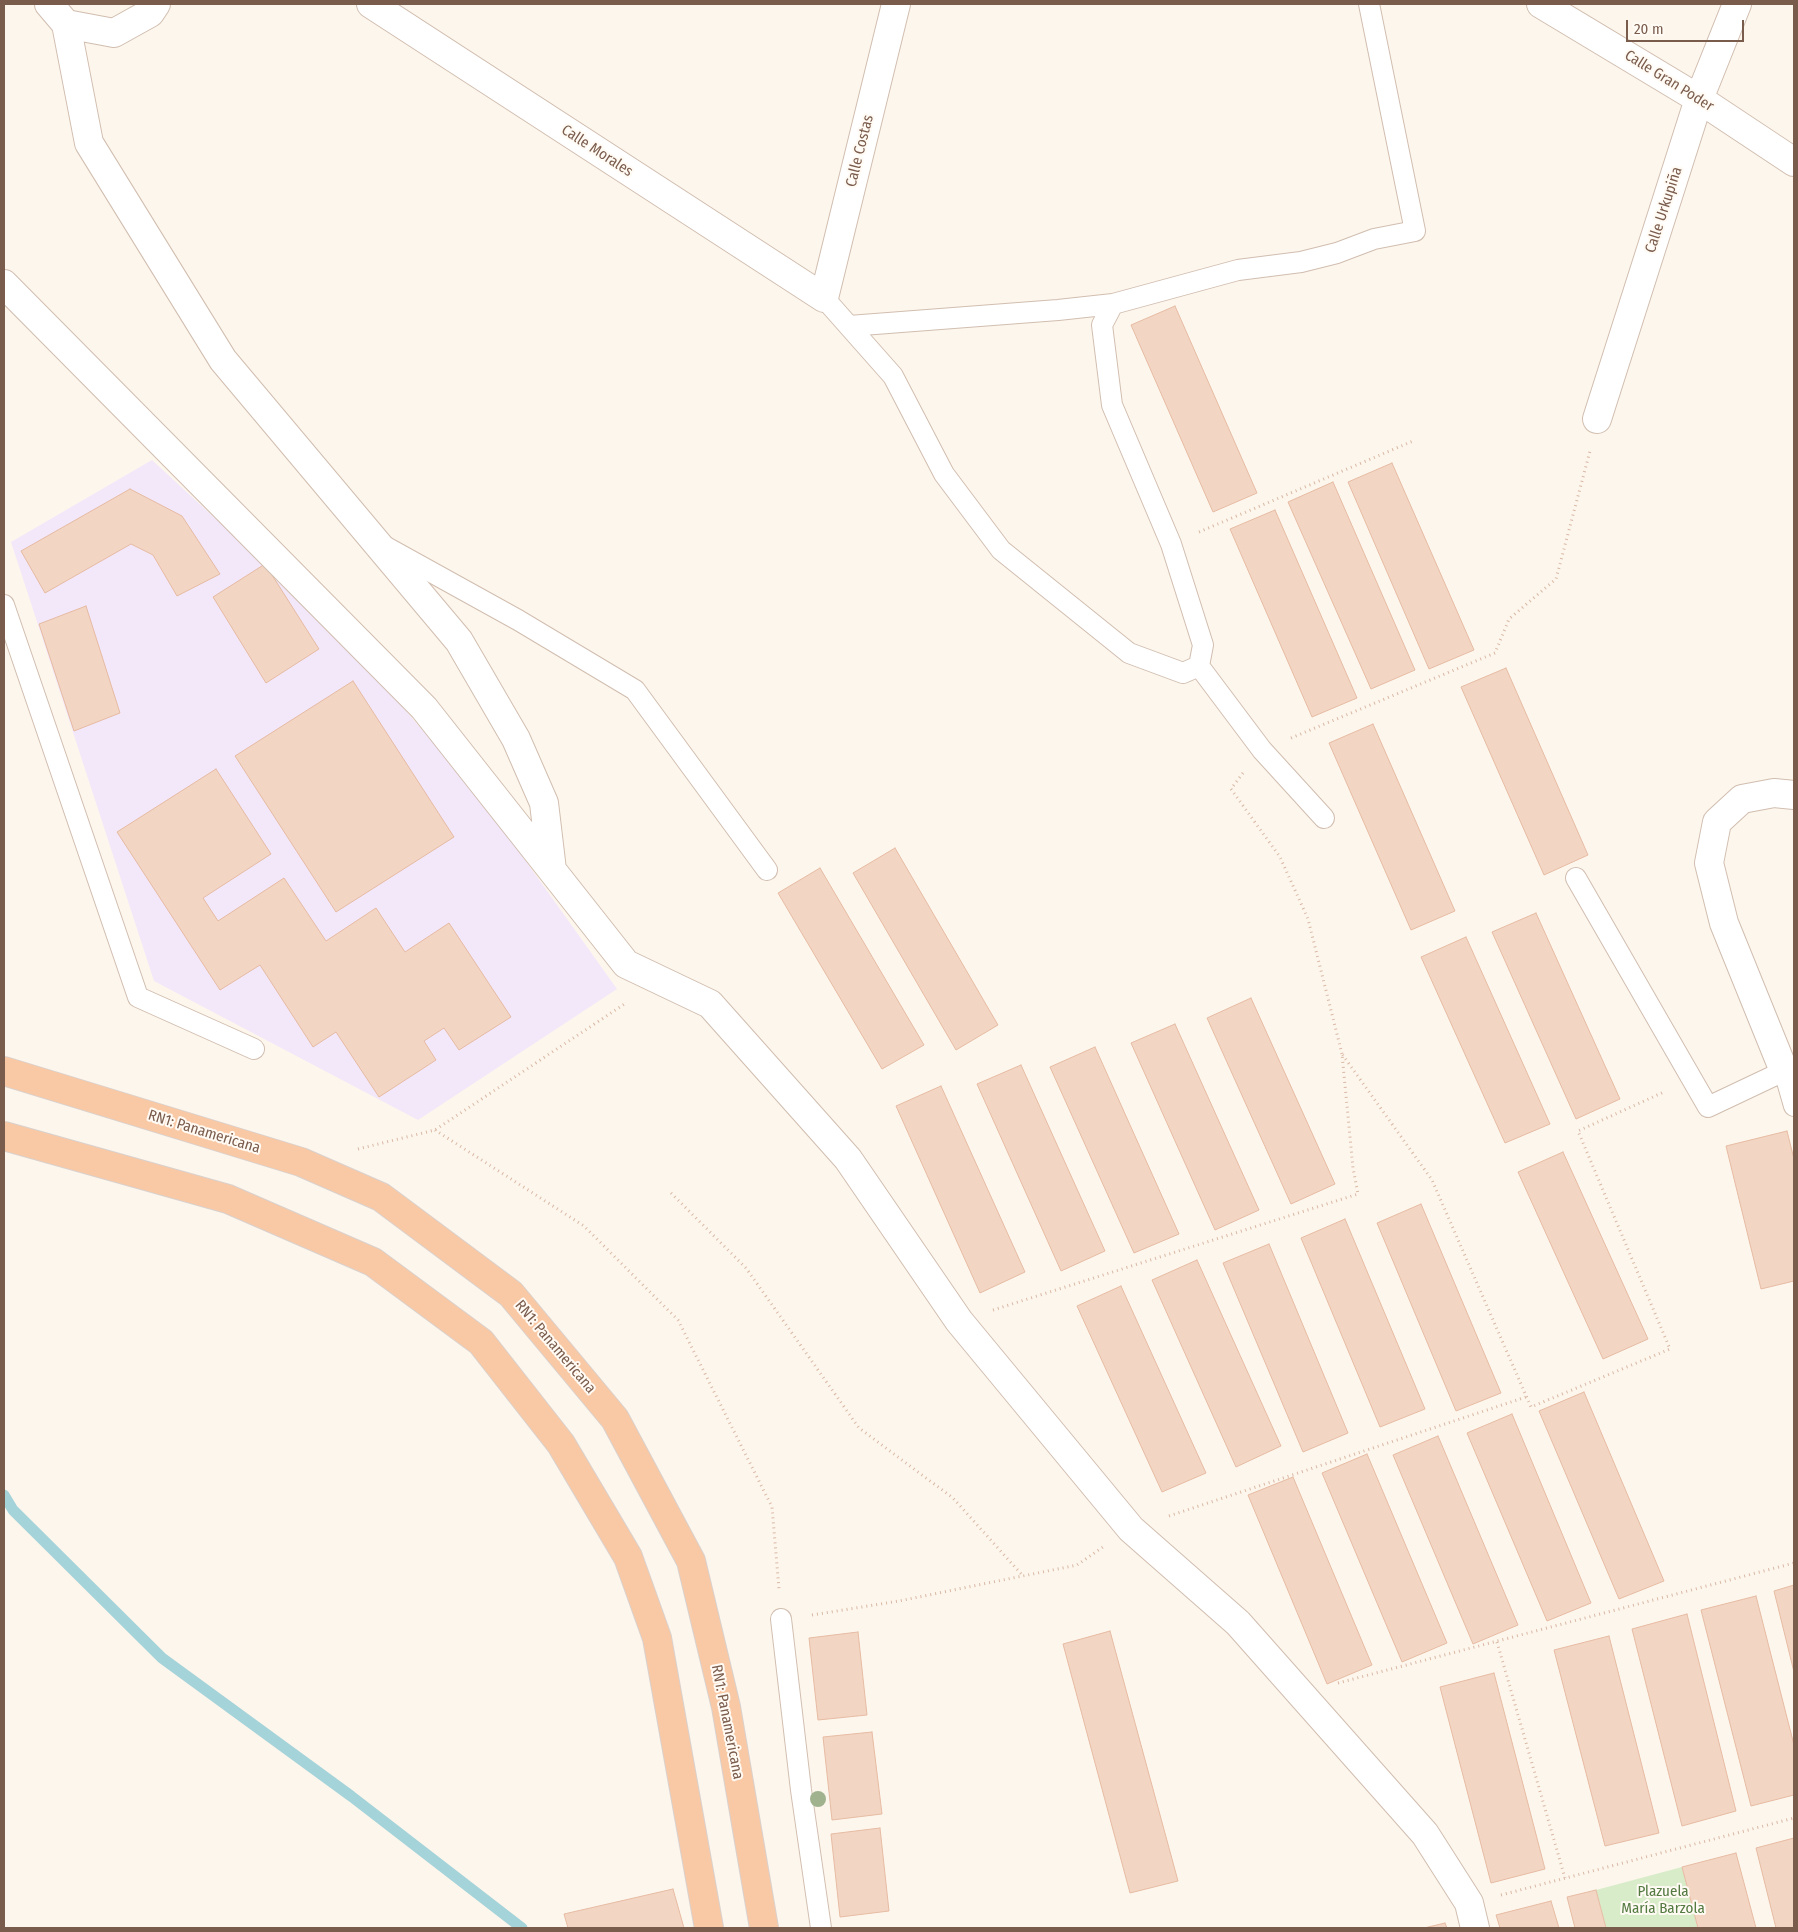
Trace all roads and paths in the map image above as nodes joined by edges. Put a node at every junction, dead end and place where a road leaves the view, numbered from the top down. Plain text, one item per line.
1 (49, 4) edge
2 (156, 4) edge
3 (371, 4) edge
4 (896, 4) edge
5 (1370, 4) edge
6 (1541, 4) edge
7 (1738, 4) edge
8 (66, 24) junction
9 (1699, 99) junction
10 (1794, 162) edge
11 (4, 284) edge
12 (824, 298) junction
13 (1113, 304) junction
14 (849, 326) junction
15 (1598, 419) joint
16 (1413, 440) dead end
17 (375, 541) junction
18 (1171, 544) junction
19 (4, 605) edge
20 (1199, 666) junction
21 (1262, 750) junction
22 (1794, 795) edge
23 (1324, 818) dead end
24 (552, 870) junction
25 (767, 870) dead end
26 (1576, 878) dead end
27 (660, 980) junction
28 (254, 1048) dead end
29 (1342, 1054) junction
30 (4, 1071) edge
31 (1784, 1071) junction
32 (1692, 1078) junction
33 (1794, 1106) edge
34 (435, 1130) junction
35 (4, 1136) edge
36 (301, 1162) junction
37 (671, 1193) dead end
38 (960, 1321) junction
39 (1526, 1397) junction
40 (1131, 1529) junction
41 (1794, 1563) edge
42 (1024, 1576) junction
43 (781, 1619) junction
44 (1497, 1642) junction
45 (1301, 1693) junction
46 (1794, 1818) edge
47 (1565, 1878) junction
48 (1472, 1916) edge
49 (709, 1928) edge
50 (764, 1928) edge
51 (821, 1928) edge

1 - 8 street
2 - 8 street
3 - 12 street, Calle Morales
4 - 12 street, Calle Costas
5 - 13 lane
6 - 9 street, Calle Gran Poder
7 - 9 street, Calle Urkupiña
8 - 17 street
9 - 10 street, Calle Gran Poder
9 - 15 street, Calle Urkupiña
11 - 24 street
12 - 14 lane
13 - 14 lane
13 - 18 lane
14 - 20 lane
15 - 21 path
16 - 18 path
17 - 24 street
17 - 25 lane
18 - 20 lane
19 - 28 lane
20 - 21 lane
21 - 23 lane
21 - 29 path
22 - 31 street
24 - 27 street
26 - 32 lane
27 - 34 path
27 - 38 street
29 - 38 path
29 - 39 path
30 - 36 highway, RN1: Panamericana
31 - 32 lane
31 - 33 lane
32 - 39 path
34 - 36 path
34 - 43 path
35 - 49 highway
36 - 50 highway, RN1: Panamericana
37 - 42 path
38 - 40 street
39 - 40 path
40 - 42 path
40 - 45 street
41 - 44 path
42 - 43 path
43 - 51 lane
44 - 45 path
44 - 47 path
45 - 48 street
46 - 47 path
47 - 48 path

